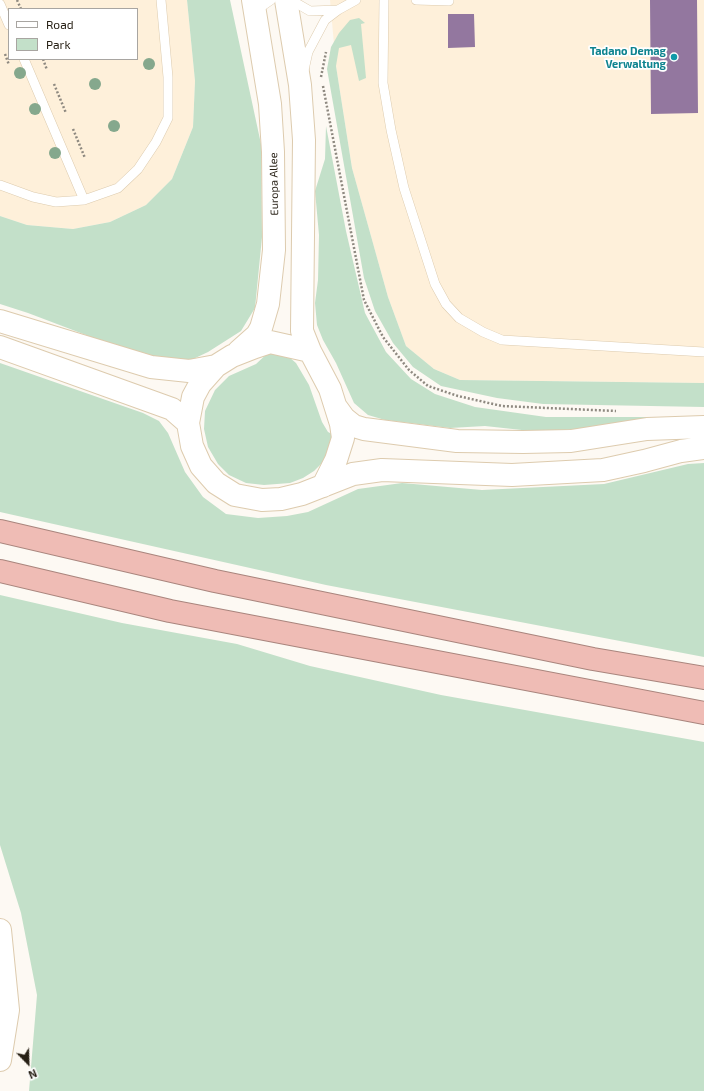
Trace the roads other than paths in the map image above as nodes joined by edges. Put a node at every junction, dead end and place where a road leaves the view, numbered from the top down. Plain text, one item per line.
1 (161, 0) edge
2 (286, 0) edge
3 (291, 0) edge
4 (356, 0) edge
5 (384, 0) edge
6 (416, 0) edge
7 (449, 1) edge
8 (0, 4) edge
9 (260, 4) edge
10 (338, 10) junction
11 (8, 23) edge
12 (24, 60) edge
13 (300, 85) junction
14 (0, 186) edge
15 (84, 200) junction
16 (0, 321) edge
17 (0, 347) edge
18 (310, 351) junction
19 (704, 352) edge
20 (224, 361) junction
21 (333, 403) junction
22 (188, 423) junction
23 (704, 427) edge
24 (704, 448) edge
25 (323, 486) junction
26 (0, 531) edge
27 (0, 571) edge
28 (704, 678) edge
29 (704, 713) edge
30 (0, 930) edge
31 (0, 1060) edge

1 - 15 lane
2 - 13 main road
3 - 10 lane
4 - 10 lane
5 - 19 lane
6 - 7 lane
8 - 11 lane
9 - 20 main road, Europa Allee
10 - 13 lane
12 - 15 lane
13 - 18 main road
14 - 15 lane
16 - 20 main road
17 - 22 main road
18 - 20 main road
18 - 21 main road
20 - 22 main road, Europa Allee
21 - 23 main road
21 - 25 main road
22 - 25 main road
24 - 25 main road
26 - 28 highway
27 - 29 highway
30 - 31 main road

